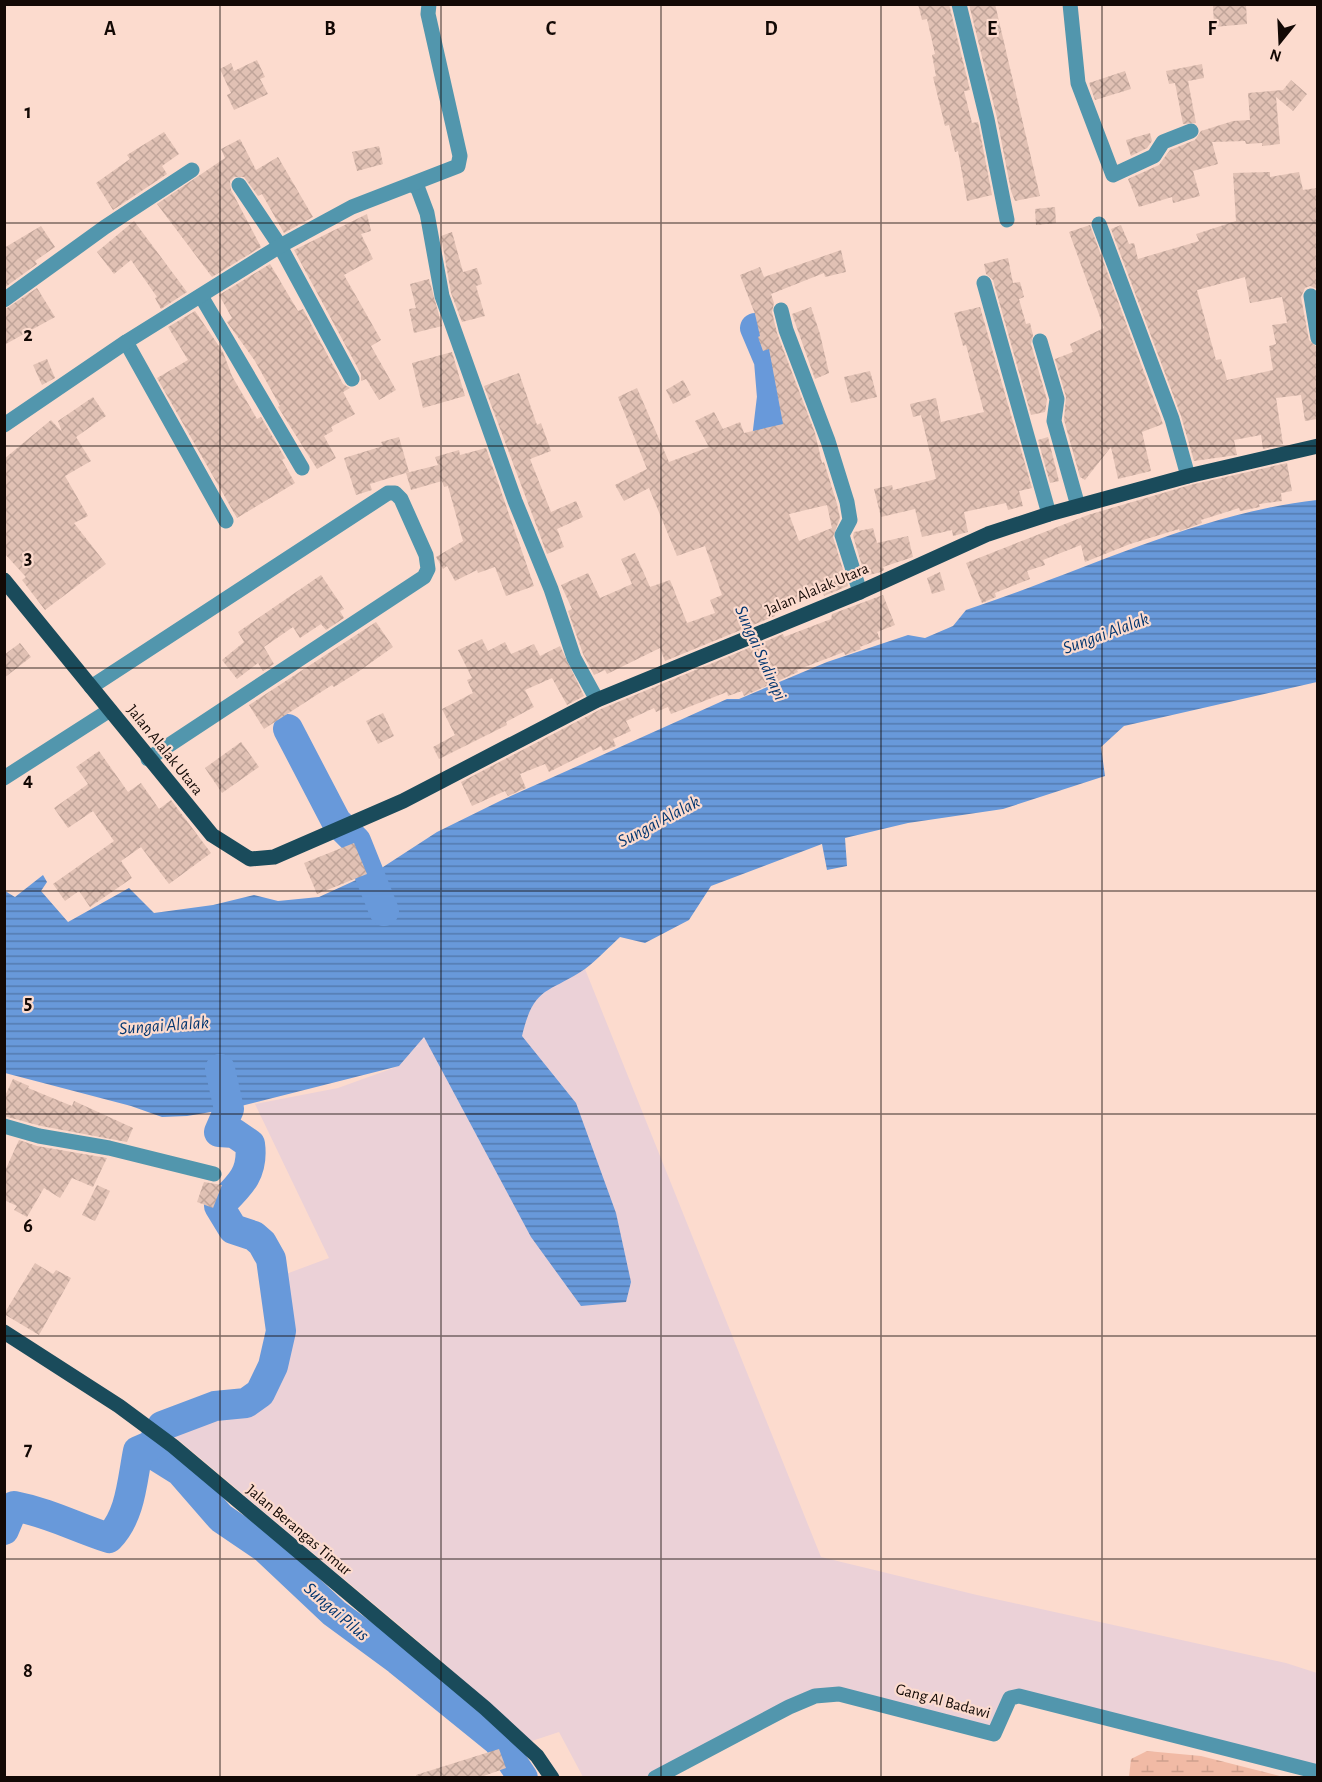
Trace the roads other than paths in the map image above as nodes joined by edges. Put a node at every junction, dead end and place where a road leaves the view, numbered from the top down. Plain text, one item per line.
1 (429, 4) edge
2 (959, 4) edge
3 (1070, 4) edge
4 (1191, 131) dead end
5 (192, 170) dead end
6 (239, 185) dead end
7 (413, 185) junction
8 (1007, 220) dead end
9 (1099, 224) dead end
10 (280, 246) junction
11 (984, 283) dead end
12 (201, 296) junction
13 (1311, 296) dead end
14 (4, 300) edge
15 (782, 310) dead end
16 (1317, 338) edge
17 (1040, 341) dead end
18 (126, 342) junction
19 (352, 379) dead end
20 (4, 425) edge
21 (1317, 446) edge
22 (302, 468) dead end
23 (1188, 476) junction
24 (1078, 506) junction
25 (1049, 514) junction
26 (226, 521) dead end
27 (4, 580) edge
28 (860, 592) junction
29 (91, 687) junction
30 (597, 700) junction
31 (110, 710) junction
32 (148, 759) junction
33 (4, 778) edge
34 (4, 1126) edge
35 (214, 1174) dead end
36 (4, 1332) edge
37 (1317, 1772) edge
38 (552, 1778) edge
39 (655, 1778) edge

1 - 7 street
2 - 8 street
3 - 4 street
5 - 14 street
6 - 10 street
7 - 10 street
7 - 30 street
9 - 23 street
10 - 12 street
10 - 19 street
11 - 25 street
12 - 18 street
12 - 22 street
13 - 16 street
15 - 28 street
17 - 24 street
18 - 20 street
18 - 26 street
21 - 23 main road, Jalan Alalak Utara
23 - 24 main road, Jalan Alalak Utara
24 - 25 main road, Jalan Alalak Utara
25 - 28 main road, Jalan Alalak Utara
27 - 29 main road, Jalan Alalak Utara
28 - 30 main road, Jalan Alalak Utara
29 - 31 main road, Jalan Alalak Utara
29 - 32 street
30 - 32 main road, Jalan Alalak Utara
31 - 32 main road, Jalan Alalak Utara
31 - 33 street
34 - 35 street
36 - 38 main road, Jalan Berangas Timur
37 - 39 street, Gang Al Badawi

